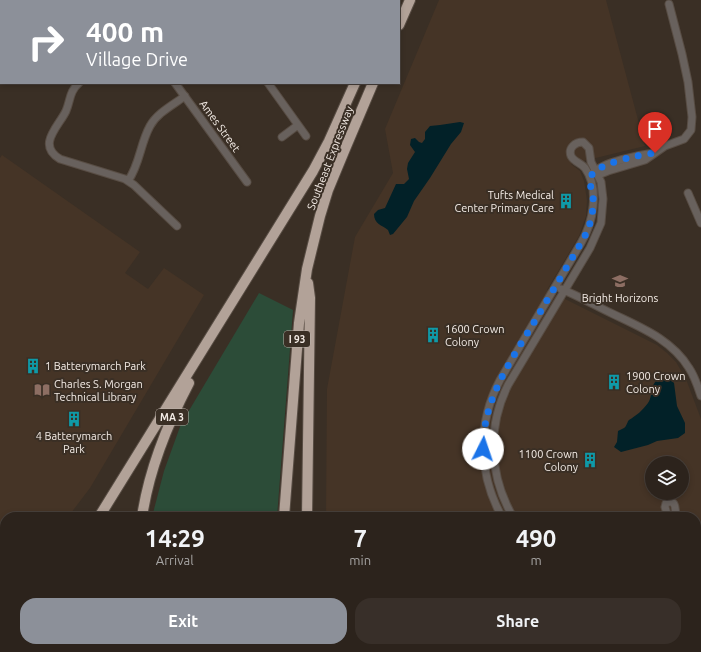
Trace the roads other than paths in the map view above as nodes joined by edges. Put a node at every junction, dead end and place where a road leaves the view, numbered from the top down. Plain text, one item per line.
1 (408, 2) edge
2 (669, 4) dead end
3 (400, 22) edge
4 (78, 84) edge
5 (176, 84) edge
6 (269, 84) edge
7 (355, 84) edge
8 (373, 84) edge
9 (185, 96) junction
10 (298, 125) junction
11 (306, 136) dead end
12 (282, 137) dead end
13 (590, 154) junction
14 (576, 161) junction
15 (597, 172) junction
16 (590, 179) junction
17 (128, 181) junction
18 (247, 182) dead end
19 (688, 193) dead end
20 (698, 206) edge
21 (701, 223) edge
22 (177, 226) dead end
23 (307, 269) junction
24 (555, 287) junction
25 (564, 291) junction
26 (218, 324) junction
27 (701, 396) edge
28 (286, 482) junction
29 (102, 512) edge
30 (143, 512) edge
31 (284, 512) edge
32 (289, 512) edge
33 (307, 512) edge
34 (500, 512) edge
35 (511, 512) edge

1 - 3 highway
2 - 15 street
4 - 17 street
5 - 9 street, Ames Street
6 - 10 street
7 - 26 highway, Southeast Expressway
8 - 23 highway, Southeast Expressway / I 93
9 - 17 street
9 - 18 street, Ames Street
10 - 11 street
10 - 12 street
13 - 14 street
13 - 14 street
13 - 15 street
14 - 16 street
15 - 16 street
15 - 25 street
16 - 24 street
17 - 22 street
19 - 20 street
20 - 21 street
23 - 28 highway, Southeast Expressway / I 93
23 - 33 highway
24 - 25 street
24 - 34 street
25 - 27 street
25 - 35 street
26 - 29 highway
26 - 30 highway, MA 3
28 - 31 highway, I 93
28 - 32 highway

